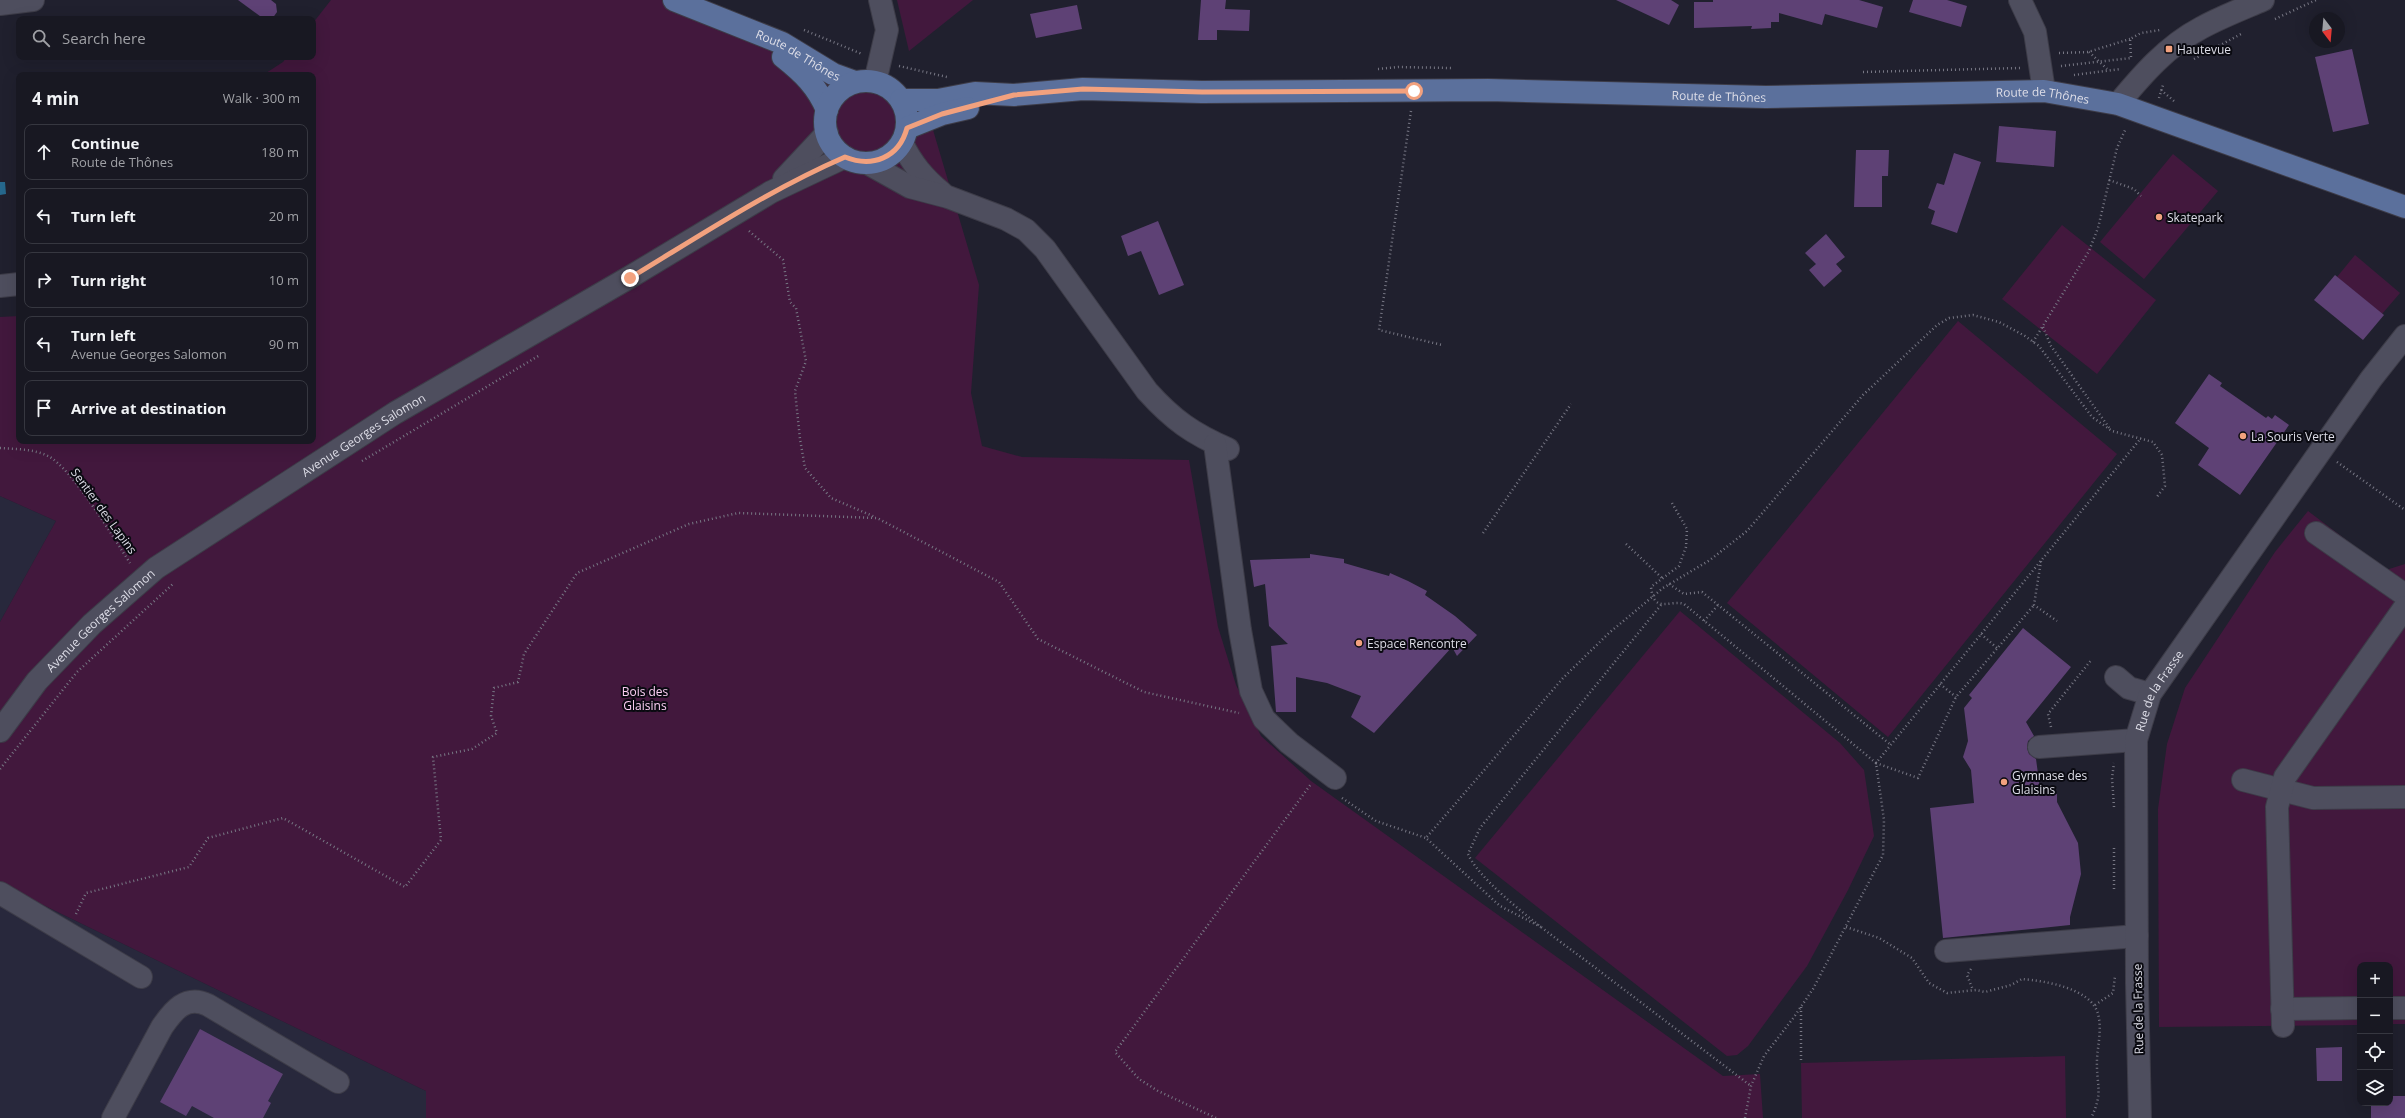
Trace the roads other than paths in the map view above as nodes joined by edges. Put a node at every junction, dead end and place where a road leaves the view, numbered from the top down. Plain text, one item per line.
1 (33, 0) edge
2 (674, 0) edge
3 (880, 0) edge
4 (2020, 0) edge
5 (2263, 0) edge
6 (0, 4) edge
7 (741, 28) junction
8 (865, 82) junction
9 (2044, 91) junction
10 (1014, 95) junction
11 (901, 100) junction
12 (2118, 104) junction
13 (827, 110) junction
14 (827, 133) junction
15 (904, 136) junction
16 (845, 157) junction
17 (867, 163) junction
18 (771, 192) junction
19 (948, 197) junction
20 (2405, 207) edge
21 (16, 284) edge
22 (0, 286) edge
23 (2405, 336) edge
24 (2316, 533) dead end
25 (2405, 595) edge
26 (2405, 607) edge
27 (2116, 678) dead end
28 (2150, 694) junction
29 (0, 731) edge
30 (2136, 740) junction
31 (2048, 746) road end
32 (1332, 780) road end
33 (2243, 780) dead end
34 (2281, 791) junction
35 (2405, 797) edge
36 (0, 893) edge
37 (2137, 936) junction
38 (1946, 951) dead end
39 (141, 977) dead end
40 (2357, 1008) edge
41 (2393, 1008) edge
42 (2405, 1008) edge
43 (338, 1082) dead end
44 (113, 1118) edge
45 (2140, 1118) edge

1 - 6 street
2 - 7 main road, Route de Thônes
3 - 8 street
4 - 9 street
5 - 12 street
7 - 8 main road, Route de Thônes
7 - 13 main road, Route de Thônes
8 - 11 main road
8 - 13 main road
9 - 10 main road, Route de Thônes
9 - 12 main road, Route de Thônes
10 - 11 main road, Route de Thônes
10 - 15 main road, Route de Thônes
11 - 15 main road
12 - 20 main road, Route de Thônes
13 - 14 main road
14 - 16 main road
14 - 18 street, Avenue Georges Salomon
15 - 17 main road
15 - 19 street
16 - 17 main road
16 - 18 street, Avenue Georges Salomon
17 - 19 street
18 - 29 street, Avenue Georges Salomon
19 - 32 street
21 - 22 street
23 - 28 street, Rue de la Frasse
24 - 25 street
26 - 34 street
27 - 28 street
28 - 30 street, Rue de la Frasse
30 - 31 street
30 - 37 street, Rue de la Frasse
33 - 34 street
34 - 35 street
34 - 40 street
36 - 39 street
37 - 38 street
37 - 45 street, Rue de la Frasse
41 - 42 street
43 - 44 street

